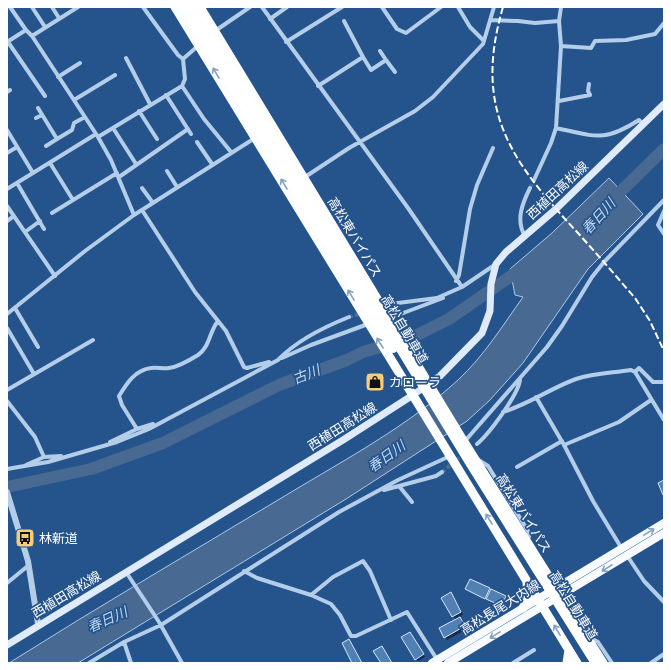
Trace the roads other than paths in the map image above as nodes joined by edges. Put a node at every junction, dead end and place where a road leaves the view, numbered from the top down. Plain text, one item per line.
1 (10, 7) edge
2 (32, 7) edge
3 (52, 7) edge
4 (78, 7) edge
5 (143, 7) edge
6 (175, 7) edge
7 (185, 7) edge
8 (193, 7) edge
9 (200, 7) edge
10 (250, 7) edge
11 (262, 7) edge
12 (287, 7) edge
13 (342, 7) edge
14 (382, 7) edge
15 (441, 7) edge
16 (458, 7) edge
17 (494, 7) edge
18 (561, 7) edge
19 (59, 18) junction
20 (270, 19) junction
21 (344, 20) dead end
22 (490, 20) junction
23 (559, 21) junction
24 (664, 23) edge
25 (45, 27) junction
26 (26, 30) junction
27 (215, 31) junction
28 (32, 36) junction
29 (484, 41) junction
30 (7, 42) edge
31 (286, 42) junction
32 (199, 45) junction
33 (561, 46) junction
34 (380, 51) dead end
35 (363, 57) junction
36 (126, 58) dead end
37 (184, 59) junction
38 (386, 60) junction
39 (80, 63) dead end
40 (134, 72) junction
41 (395, 72) dead end
42 (115, 75) dead end
43 (129, 75) dead end
44 (58, 77) junction
45 (589, 84) dead end
46 (182, 86) junction
47 (318, 86) junction
48 (166, 95) junction
49 (45, 96) dead end
50 (74, 100) junction
51 (559, 101) junction
52 (150, 104) junction
53 (664, 104) edge
54 (38, 108) dead end
55 (140, 111) junction
56 (42, 114) junction
57 (85, 117) junction
58 (36, 118) dead end
59 (644, 124) junction
60 (113, 128) junction
61 (556, 128) junction
62 (188, 129) junction
63 (7, 130) edge
64 (191, 134) dead end
65 (97, 136) junction
66 (256, 138) junction
67 (57, 139) junction
68 (157, 139) dead end
69 (197, 142) dead end
70 (360, 143) junction
71 (46, 146) dead end
72 (17, 147) junction
73 (494, 148) dead end
74 (231, 152) junction
75 (7, 153) edge
76 (50, 163) junction
77 (136, 164) junction
78 (212, 164) junction
79 (167, 171) dead end
80 (33, 173) junction
81 (118, 175) junction
82 (305, 177) junction
83 (534, 180) tunnel mouth
84 (17, 183) junction
85 (177, 187) junction
86 (142, 188) dead end
87 (530, 188) tunnel mouth
88 (7, 189) edge
89 (73, 200) junction
90 (664, 200) edge
91 (153, 203) junction
92 (7, 206) edge
93 (142, 210) junction
94 (664, 211) edge
95 (52, 213) dead end
96 (134, 215) junction
97 (14, 216) junction
98 (7, 221) edge
99 (40, 221) junction
100 (44, 229) dead end
101 (24, 232) junction
102 (664, 234) edge
103 (525, 236) junction
104 (496, 264) junction
105 (55, 276) junction
106 (456, 281) junction
107 (462, 287) junction
108 (454, 292) junction
109 (390, 304) dead end
110 (15, 308) junction
111 (7, 314) edge
112 (349, 317) tunnel mouth
113 (390, 320) junction
114 (218, 321) junction
115 (370, 326) junction
116 (7, 328) edge
117 (93, 340) dead end
118 (38, 347) dead end
119 (278, 360) junction
120 (270, 364) junction
121 (635, 372) junction
122 (34, 374) junction
123 (520, 380) junction
124 (664, 382) edge
125 (431, 387) junction
126 (7, 390) edge
127 (536, 397) junction
128 (416, 398) junction
129 (651, 400) junction
130 (7, 402) edge
131 (503, 412) junction
132 (664, 420) edge
133 (159, 424) junction
134 (137, 429) junction
135 (463, 440) junction
136 (563, 443) junction
137 (477, 444) dead end
138 (104, 445) junction
139 (448, 452) junction
140 (44, 457) junction
141 (64, 457) junction
142 (26, 466) junction
143 (517, 467) dead end
144 (7, 469) edge
145 (442, 472) tunnel mouth
146 (398, 486) junction
147 (379, 491) junction
148 (8, 495) edge
149 (412, 502) dead end
150 (664, 522) edge
151 (664, 533) edge
152 (621, 548) junction
153 (627, 555) junction
154 (29, 565) junction
155 (244, 571) junction
156 (128, 574) junction
157 (527, 581) junction
158 (7, 583) edge
159 (558, 592) junction
160 (311, 595) junction
161 (540, 602) junction
162 (664, 602) edge
163 (523, 608) junction
164 (391, 620) junction
165 (38, 624) junction
166 (160, 624) junction
167 (585, 635) junction
168 (124, 642) junction
169 (7, 645) edge
170 (534, 650) dead end
171 (569, 650) junction
172 (664, 654) edge
173 (436, 662) edge
174 (89, 663) edge
175 (131, 663) edge
176 (182, 663) edge
177 (448, 663) edge
178 (513, 663) edge
179 (567, 663) edge
180 (577, 663) edge
181 (588, 663) edge
182 (596, 663) edge
183 (603, 663) edge
184 (612, 663) edge
185 (651, 663) edge

1 - 26 street
2 - 25 street
3 - 19 street
4 - 19 street
5 - 37 street
6 - 32 highway
7 - 181 highway, 高松自動車道
8 - 182 highway, 高松自動車道
9 - 27 highway, 高松東バイパス
10 - 27 street
11 - 20 street
12 - 20 street
13 - 31 street
14 - 15 street
16 - 29 street
17 - 22 street
18 - 23 street
19 - 25 street
20 - 31 street
21 - 35 street
22 - 23 street
22 - 29 street
23 - 33 street
24 - 33 street
25 - 28 street
26 - 28 street
26 - 30 street
27 - 82 highway, 高松東バイパス
28 - 44 street
29 - 70 street
30 - 49 street
31 - 47 street
32 - 37 street
66 -> 32 highway
33 - 51 street
34 - 38 street
35 - 38 street
35 - 47 street
36 - 40 street
37 - 46 street
38 - 41 street
39 - 44 street
40 - 43 street
40 - 52 street
42 - 50 street
44 - 50 street
45 - 51 street
46 - 48 street
46 - 74 street
47 - 70 street
48 - 52 street
48 - 62 street
50 - 57 street
51 - 61 street
52 - 55 street
53 - 59 main road, 西植田高松線
54 - 56 street
55 - 60 street
55 - 68 street
56 - 58 street
56 - 67 street
57 - 65 street
57 - 67 street
59 - 61 street
59 - 103 main road, 西植田高松線
60 - 65 street
60 - 77 street
61 - 83 street
62 - 64 street
62 - 77 street
63 - 72 street
65 - 76 street
65 - 81 street
66 - 74 street
115 -> 66 highway
67 - 71 street
69 - 78 street
70 - 82 street
70 - 106 street
72 - 75 street
72 - 80 street
73 - 106 street
74 - 78 street
76 - 80 street
76 - 89 street
77 - 81 street
78 - 85 street
79 - 85 street
80 - 84 street
81 - 89 street
81 - 96 street
82 - 113 highway, 高松東バイパス
84 - 88 street
84 - 99 street
85 - 91 street
86 - 91 street
87 - 103 street
89 - 95 street
90 - 123 street
91 - 93 street
92 - 97 street
93 - 96 street
93 - 114 street
94 - 102 street
96 - 105 street
97 - 98 street
97 - 101 street
99 - 100 street
99 - 101 street
101 - 105 street
103 - 104 main road, 西植田高松線
104 - 107 street
104 - 125 main road, 西植田高松線
105 - 110 street
106 - 107 street
107 - 108 street
108 - 109 street
108 - 113 street
110 - 111 street
110 - 118 street
112 - 119 street
113 - 125 highway, 高松東バイパス
114 - 120 street
114 - 134 street
115 - 119 street
128 -> 115 highway
116 - 122 street
117 - 122 street
119 - 120 street
120 - 133 street
121 - 124 street
121 - 127 street
121 - 129 street
122 - 126 street
123 - 131 street
123 - 135 street
125 - 128 main road, 西植田高松線
125 - 135 highway, 高松東バイパス
127 - 131 street
127 - 136 street
128 - 139 highway
128 - 156 main road, 西植田高松線
129 - 132 street
129 - 136 street
130 - 140 street
131 - 137 street
133 - 134 street
133 - 138 street
134 - 138 street
135 - 159 highway, 高松東バイパス
136 - 143 street
136 - 152 street
138 - 141 street
139 - 147 street
157 -> 139 highway
140 - 141 street
140 - 142 street
141 - 142 street
142 - 144 street
145 - 146 street
146 - 147 street
146 - 149 street
147 - 155 street
148 - 154 street
152 -> 150 main road, 高松長尾大内線
151 - 153 main road, 高松長尾大内線
152 - 153 street
152 - 159 main road, 高松長尾大内線
153 -> 159 main road, 高松長尾大内線
153 - 162 street
154 - 158 street
154 - 165 street
155 - 160 street
155 - 166 street
156 - 165 main road, 西植田高松線
156 - 166 street
157 - 161 highway
157 - 163 highway
159 - 161 main road, 高松長尾大内線
159 - 167 highway, 高松東バイパス
160 - 164 street
160 - 164 street
161 - 163 main road, 高松長尾大内線
171 -> 161 highway
161 -> 177 main road, 高松長尾大内線
163 - 173 main road, 高松長尾大内線
164 - 173 street
165 - 169 main road, 西植田高松線
166 - 168 street
166 - 176 street
167 - 183 highway, 高松東バイパス
167 - 184 street
168 - 174 street
168 - 175 street
170 - 178 street
171 - 179 highway
171 - 180 highway
172 - 185 street

